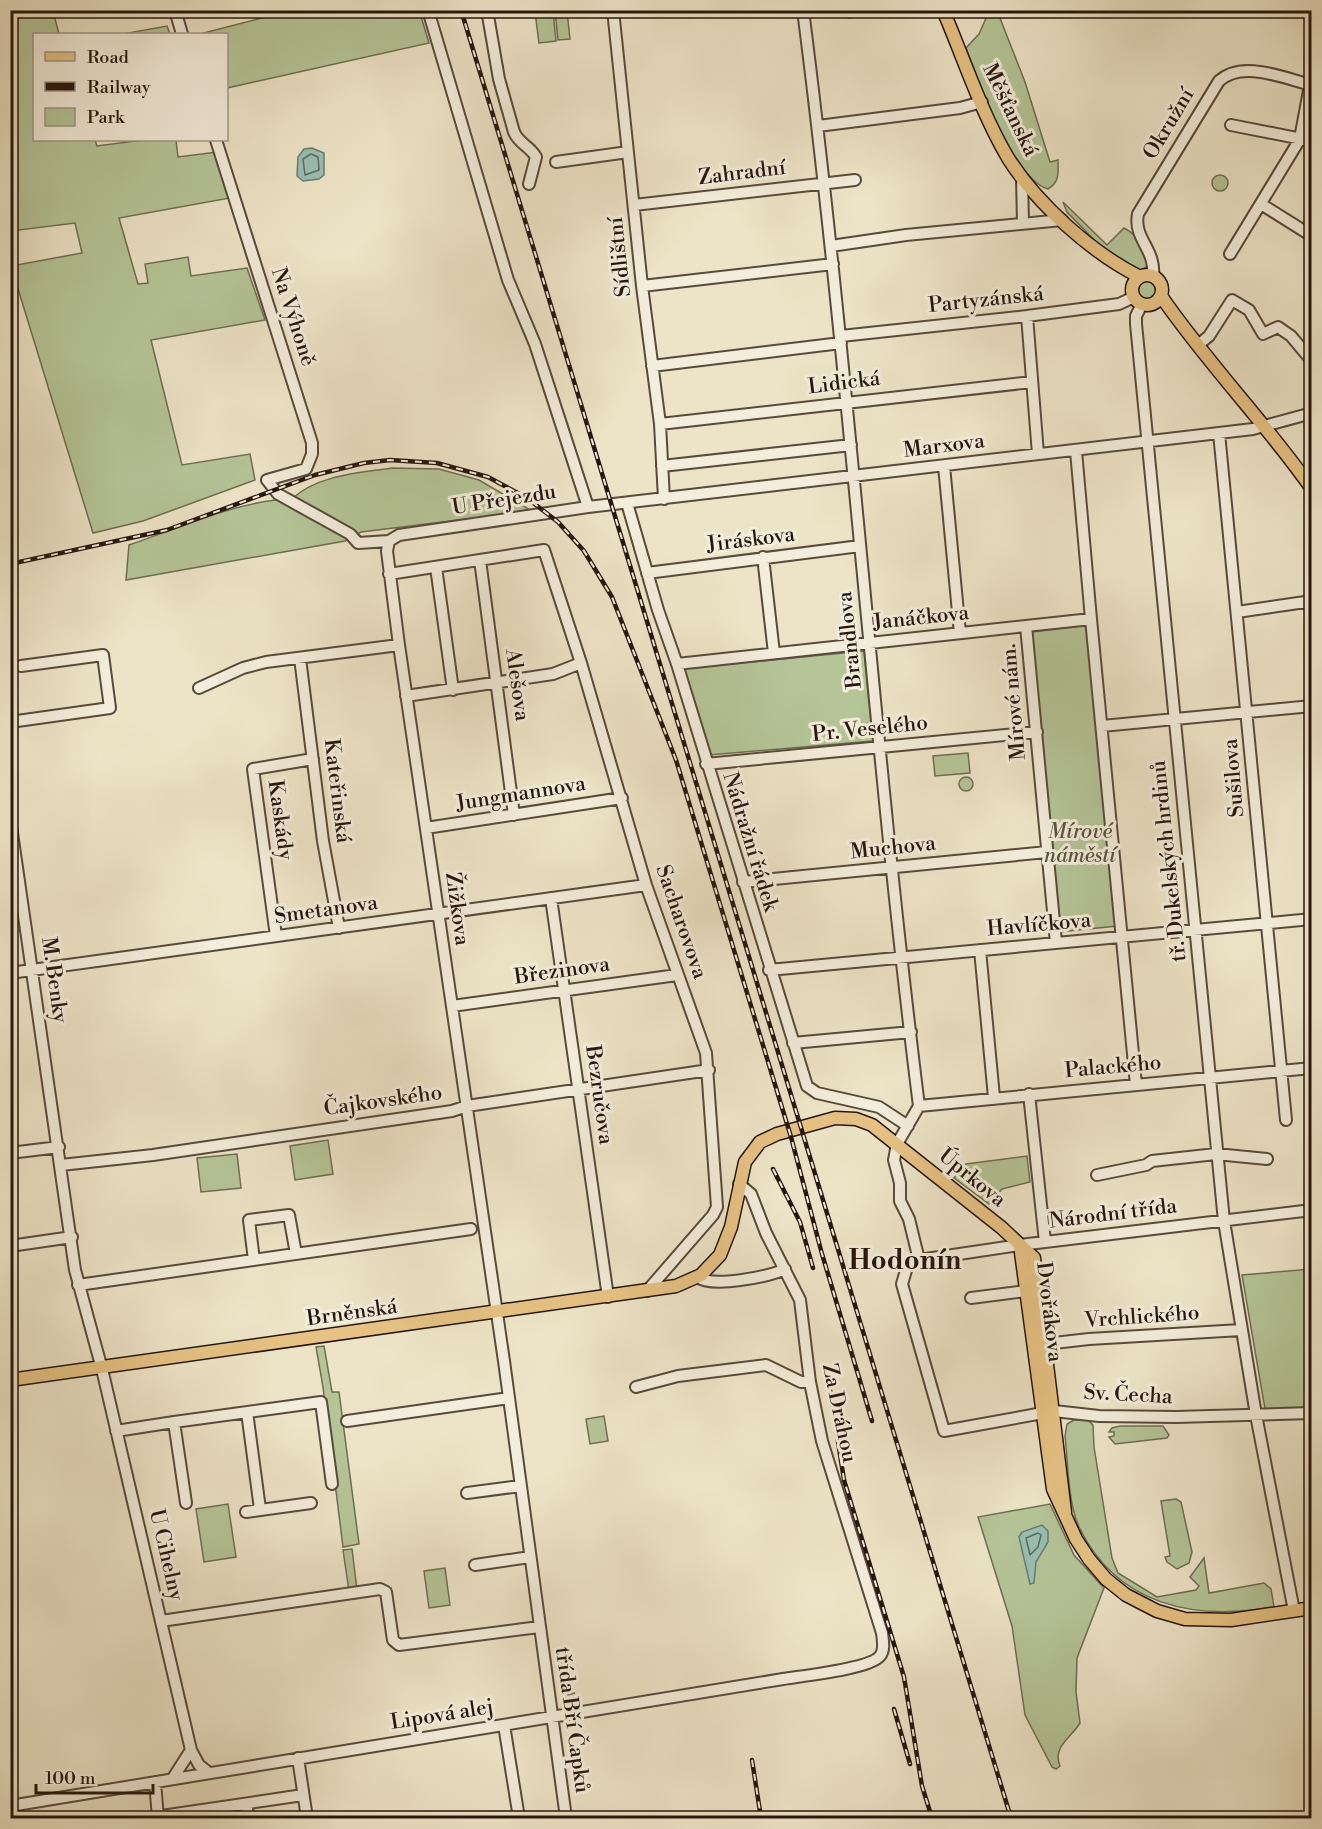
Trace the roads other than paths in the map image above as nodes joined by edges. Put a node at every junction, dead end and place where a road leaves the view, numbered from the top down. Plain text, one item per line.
1 (175, 10) edge
2 (428, 10) edge
3 (487, 10) edge
4 (614, 10) edge
5 (803, 10) edge
6 (943, 10) edge
7 (182, 33) edge
8 (1311, 85) edge
9 (982, 102) junction
10 (1231, 125) dead end
11 (818, 126) junction
12 (1306, 140) edge
13 (216, 141) edge
14 (628, 152) junction
15 (556, 162) dead end
16 (1022, 177) junction
17 (855, 180) dead end
18 (824, 182) junction
19 (529, 184) dead end
20 (1261, 204) junction
21 (634, 206) junction
22 (1062, 220) junction
23 (1023, 223) junction
24 (1311, 236) edge
25 (831, 246) junction
26 (1230, 254) dead end
27 (833, 264) junction
28 (1153, 276) junction
29 (642, 286) junction
30 (1140, 294) junction
31 (1161, 296) junction
32 (1027, 316) junction
33 (1179, 323) junction
34 (841, 339) junction
35 (1198, 345) junction
36 (1311, 361) edge
37 (652, 366) junction
38 (1032, 382) junction
39 (847, 402) junction
40 (1311, 413) edge
41 (660, 424) junction
42 (1264, 425) junction
43 (1219, 434) junction
44 (1149, 441) junction
45 (851, 445) junction
46 (1076, 451) junction
47 (1038, 454) junction
48 (662, 466) junction
49 (944, 466) junction
50 (854, 476) junction
51 (1311, 489) edge
52 (664, 499) junction
53 (627, 503) junction
54 (588, 507) junction
55 (389, 541) junction
56 (860, 546) junction
57 (764, 557) junction
58 (480, 560) junction
59 (436, 567) junction
60 (647, 573) junction
61 (389, 574) junction
62 (1311, 602) edge
63 (1237, 612) junction
64 (1091, 619) junction
65 (1311, 619) edge
66 (1026, 626) junction
67 (960, 633) junction
68 (870, 643) junction
69 (399, 645) junction
70 (774, 653) junction
71 (300, 657) junction
72 (581, 663) junction
73 (677, 664) junction
74 (21, 666) dead end
75 (498, 683) junction
76 (199, 688) dead end
77 (453, 690) junction
78 (406, 696) junction
79 (1311, 706) edge
80 (1247, 712) junction
81 (1174, 719) junction
82 (10, 722) edge
83 (1102, 726) junction
84 (1037, 732) junction
85 (881, 748) junction
86 (313, 759) junction
87 (706, 764) junction
88 (622, 798) junction
89 (514, 814) junction
90 (10, 819) edge
91 (426, 828) junction
92 (1047, 852) junction
93 (894, 868) junction
94 (14, 873) edge
95 (742, 882) junction
96 (646, 885) junction
97 (551, 898) junction
98 (438, 915) junction
99 (1311, 919) edge
100 (1268, 924) junction
101 (339, 928) junction
102 (1196, 932) junction
103 (276, 936) junction
104 (1121, 938) junction
105 (1056, 943) junction
106 (980, 950) junction
107 (903, 957) junction
108 (32, 969) junction
109 (769, 970) junction
110 (10, 973) edge
111 (677, 975) junction
112 (564, 990) junction
113 (452, 1006) junction
114 (911, 1032) junction
115 (793, 1043) junction
116 (1311, 1068) edge
117 (709, 1070) junction
118 (1282, 1071) junction
119 (1210, 1078) junction
120 (1136, 1085) junction
121 (579, 1089) junction
122 (1029, 1094) junction
123 (994, 1097) junction
124 (467, 1106) junction
125 (919, 1106) junction
126 (1286, 1120) dead end
127 (908, 1126) junction
128 (897, 1144) junction
129 (59, 1147) junction
130 (10, 1153) edge
131 (1216, 1154) junction
132 (1267, 1160) dead end
133 (61, 1165) junction
134 (1097, 1175) dead end
135 (740, 1185) junction
136 (1311, 1210) edge
137 (1224, 1221) junction
138 (471, 1228) dead end
139 (72, 1237) junction
140 (1046, 1242) junction
141 (1020, 1245) junction
142 (10, 1246) edge
143 (296, 1254) junction
144 (254, 1260) junction
145 (920, 1260) junction
146 (785, 1269) junction
147 (697, 1277) junction
148 (78, 1285) junction
149 (1026, 1291) junction
150 (647, 1292) junction
151 (608, 1297) junction
152 (971, 1298) dead end
153 (497, 1312) junction
154 (1241, 1330) junction
155 (1045, 1344) junction
156 (102, 1369) junction
157 (10, 1380) edge
158 (810, 1382) junction
159 (636, 1387) dead end
160 (509, 1398) junction
161 (247, 1412) junction
162 (1048, 1412) junction
163 (1311, 1413) edge
164 (1256, 1415) junction
165 (346, 1421) dead end
166 (174, 1422) junction
167 (116, 1431) junction
168 (332, 1484) dead end
169 (520, 1486) junction
170 (467, 1493) dead end
171 (186, 1503) dead end
172 (311, 1503) dead end
173 (260, 1509) junction
174 (246, 1512) dead end
175 (530, 1557) junction
176 (475, 1565) dead end
177 (1311, 1608) edge
178 (1294, 1611) junction
179 (161, 1621) junction
180 (539, 1627) junction
181 (879, 1658) joint
182 (553, 1716) junction
183 (504, 1725) junction
184 (191, 1750) junction
185 (298, 1758) junction
186 (209, 1773) junction
187 (173, 1778) junction
188 (155, 1782) junction
189 (303, 1795) junction
190 (246, 1803) junction
191 (10, 1806) edge
192 (206, 1814) edge
193 (155, 1818) edge
194 (249, 1818) edge
195 (307, 1818) edge
196 (519, 1818) edge
197 (566, 1818) edge

1 - 7 street
2 - 54 street
3 - 19 street
4 - 14 street, Sídlištní
5 - 11 street, Brandlova
6 - 9 main road, Měšťanská
8 - 12 street
8 - 28 street, Okružní
9 - 11 street
9 - 16 main road, Měšťanská
10 - 12 street
11 - 18 street, Brandlova
12 - 20 street
13 - 55 street, Na Výhoně
14 - 15 street
14 - 21 street, Sídlištní
16 - 22 main road, Měšťanská
16 - 23 street
17 - 18 street, Zahradní
18 - 21 street, Zahradní
18 - 25 street, Brandlova
20 - 24 street
20 - 26 street
21 - 29 street, Sídlištní
22 - 23 street
22 - 30 main road, Měšťanská
23 - 25 street
25 - 27 street, Brandlova
27 - 29 street
27 - 34 street, Brandlova
28 - 30 main road
28 - 31 main road, Měšťanská
29 - 37 street, Sídlištní
30 - 31 main road
30 - 32 street, Partyzánská
30 - 33 main road, Měšťanská
30 - 44 street, tř. Dukelských hrdinů
31 - 33 main road, Měšťanská
32 - 34 street, Partyzánská
32 - 38 street
33 - 35 main road, Měšťanská
34 - 37 street, Partyzánská
34 - 39 street, Brandlova
35 - 36 street
35 - 42 main road, Měšťanská
37 - 41 street, Sídlištní
38 - 39 street, Lidická
38 - 47 street
39 - 41 street, Lidická
39 - 45 street, Brandlova
40 - 42 street, Marxova
41 - 48 street, Sídlištní
42 - 43 street, Marxova
42 - 51 main road, Měšťanská
43 - 44 street, Marxova
43 - 63 street, Sušilova
44 - 46 street, Marxova
44 - 81 street, tř. Dukelských hrdinů
45 - 48 street
45 - 50 street, Brandlova
46 - 47 street, Marxova
46 - 64 street
47 - 49 street, Marxova
48 - 52 street, Sídlištní
49 - 50 street, Marxova
49 - 67 street
50 - 52 street, Marxova
50 - 56 street, Brandlova
52 - 53 street, Marxova
53 - 54 street, U Přejezdu
53 - 60 street, Nádražní řádek
54 - 55 street, U Přejezdu
55 - 61 street, Žižkova
56 - 57 street, Jiráskova
56 - 68 street, Brandlova
57 - 60 street, Jiráskova
57 - 70 street
58 - 59 street
58 - 72 street, Sacharovova
58 - 75 street, Alešova
59 - 61 street
59 - 77 street
60 - 73 street, Nádražní řádek
61 - 69 street, Žižkova
62 - 63 street
62 - 65 street
63 - 80 street, Sušilova
64 - 66 street, Mírové nám.
64 - 83 street
66 - 67 street, Janáčkova
66 - 84 street, Mírové nám.
67 - 68 street, Janáčkova
68 - 70 street, Janáčkova
68 - 85 street, Brandlova
69 - 71 street
69 - 78 street, Žižkova
70 - 73 street, Janáčkova
71 - 76 street
71 - 86 street, Kateřinská
72 - 75 street
72 - 88 street, Sacharovova
73 - 87 street, Nádražní řádek
74 - 82 street
75 - 77 street
75 - 89 street, Alešova
77 - 78 street
78 - 91 street, Žižkova
79 - 80 street
80 - 81 street
80 - 100 street, Sušilova
81 - 83 street
81 - 102 street, tř. Dukelských hrdinů
83 - 104 street
84 - 85 street, Pr. Veselého
84 - 92 street, Mírové nám.
85 - 87 street, Pr. Veselého
85 - 93 street, Brandlova
86 - 101 street, Kateřinská
86 - 103 street, Kaskády
87 - 95 street, Nádražní řádek
88 - 89 street, Jungmannova
88 - 96 street, Sacharovova
89 - 91 street, Jungmannova
90 - 94 street, M. Benky
91 - 98 street, Žižkova
92 - 93 street, Muchova
92 - 105 street, Mírové nám.
93 - 95 street, Muchova
93 - 107 street, Brandlova
94 - 108 street, M. Benky
95 - 109 street, Nádražní řádek
96 - 97 street, Smetanova
96 - 111 street, Sacharovova
97 - 98 street, Smetanova
97 - 112 street, Bezručova
98 - 101 street, Smetanova
98 - 113 street, Žižkova
99 - 100 street, Havlíčkova
100 - 102 street, Havlíčkova
100 - 118 street, Sušilova
101 - 103 street, Smetanova
102 - 104 street, Havlíčkova
102 - 119 street, tř. Dukelských hrdinů
103 - 108 street, Smetanova
104 - 105 street, Havlíčkova
104 - 120 street
105 - 106 street, Havlíčkova
106 - 107 street, Havlíčkova
106 - 123 street
107 - 109 street, Havlíčkova
107 - 114 street, Brandlova
108 - 110 street, Smetanova
108 - 129 street, M. Benky
109 - 115 street, Nádražní řádek
111 - 112 street, Březinova
111 - 117 street, Sacharovova
112 - 113 street, Březinova
112 - 121 street, Bezručova
113 - 124 street, Žižkova
114 - 115 street
114 - 125 street, Brandlova
115 - 127 street, Nádražní řádek
116 - 118 street, Palackého
117 - 121 street, Čajkovského
117 - 150 street, Sacharovova
118 - 119 street, Palackého
118 - 126 street, Sušilova
119 - 120 street, Palackého
119 - 131 street, tř. Dukelských hrdinů
120 - 122 street, Palackého
121 - 124 street, Čajkovského
121 - 151 street, Bezručova
122 - 123 street, Palackého
122 - 140 street
123 - 125 street, Palackého
124 - 133 street, Čajkovského
124 - 153 street, Žižkova
125 - 127 street
127 - 128 street
128 - 135 main road, Brněnská
128 - 141 main road, Úprkova
128 - 145 street
129 - 130 street
129 - 133 street, M. Benky
131 - 132 street, Národní třída
131 - 134 street, Národní třída
131 - 137 street, tř. Dukelských hrdinů
133 - 139 street, M. Benky
135 - 146 street, Za Dráhou
135 - 147 main road, Brněnská
136 - 137 street, Národní třída
137 - 140 street, Národní třída
137 - 154 street, tř. Dukelských hrdinů
138 - 143 street
139 - 142 street
139 - 148 street, M. Benky
140 - 141 street, Národní třída
141 - 145 street, Národní třída
141 - 149 main road, Dvořákova
141 - 155 main road, Dvořákova
143 - 144 street
143 - 144 street
144 - 148 street
145 - 162 street, Sv. Čecha
146 - 147 street, Brněnská
146 - 158 street, Za Dráhou
147 - 150 main road, Brněnská
148 - 156 street, M. Benky
149 - 152 street
149 - 162 main road, Dvořákova
150 - 151 main road, Brněnská
151 - 153 main road, Brněnská
153 - 156 main road, Brněnská
153 - 160 street, Žižkova
154 - 155 street, Vrchlického
154 - 164 street, tř. Dukelských hrdinů
155 - 162 main road, Dvořákova
156 - 157 main road, Brněnská
156 - 167 street, U Cihelny
158 - 159 street
158 - 181 street, Za Dráhou
160 - 165 street
160 - 169 street, Žižkova
161 - 166 street
161 - 168 street
161 - 173 street
162 - 164 street, Sv. Čecha
162 - 178 main road, Dvořákova
163 - 164 street, Sv. Čecha
164 - 178 street, tř. Dukelských hrdinů
166 - 167 street
166 - 171 street
167 - 179 street, U Cihelny
169 - 170 street
169 - 175 street, třída Bří Čapků
172 - 173 street
173 - 174 street
175 - 176 street
175 - 180 street, třída Bří Čapků
177 - 178 main road, Dvořákova
179 - 180 street
179 - 184 street, U Cihelny
180 - 182 street, třída Bří Čapků
181 - 182 street, Lipová alej
182 - 183 street, Lipová alej
182 - 197 street, třída Bří Čapků
183 - 185 street, Lipová alej
183 - 196 street
184 - 186 street, U Cihelny
184 - 187 street
185 - 186 street, Lipová alej
185 - 189 street
186 - 187 street, Lipová alej
187 - 188 street, Lipová alej
188 - 191 street, Lipová alej
188 - 193 street
189 - 190 street
189 - 195 street
190 - 192 street
190 - 194 street
192 - 193 street

